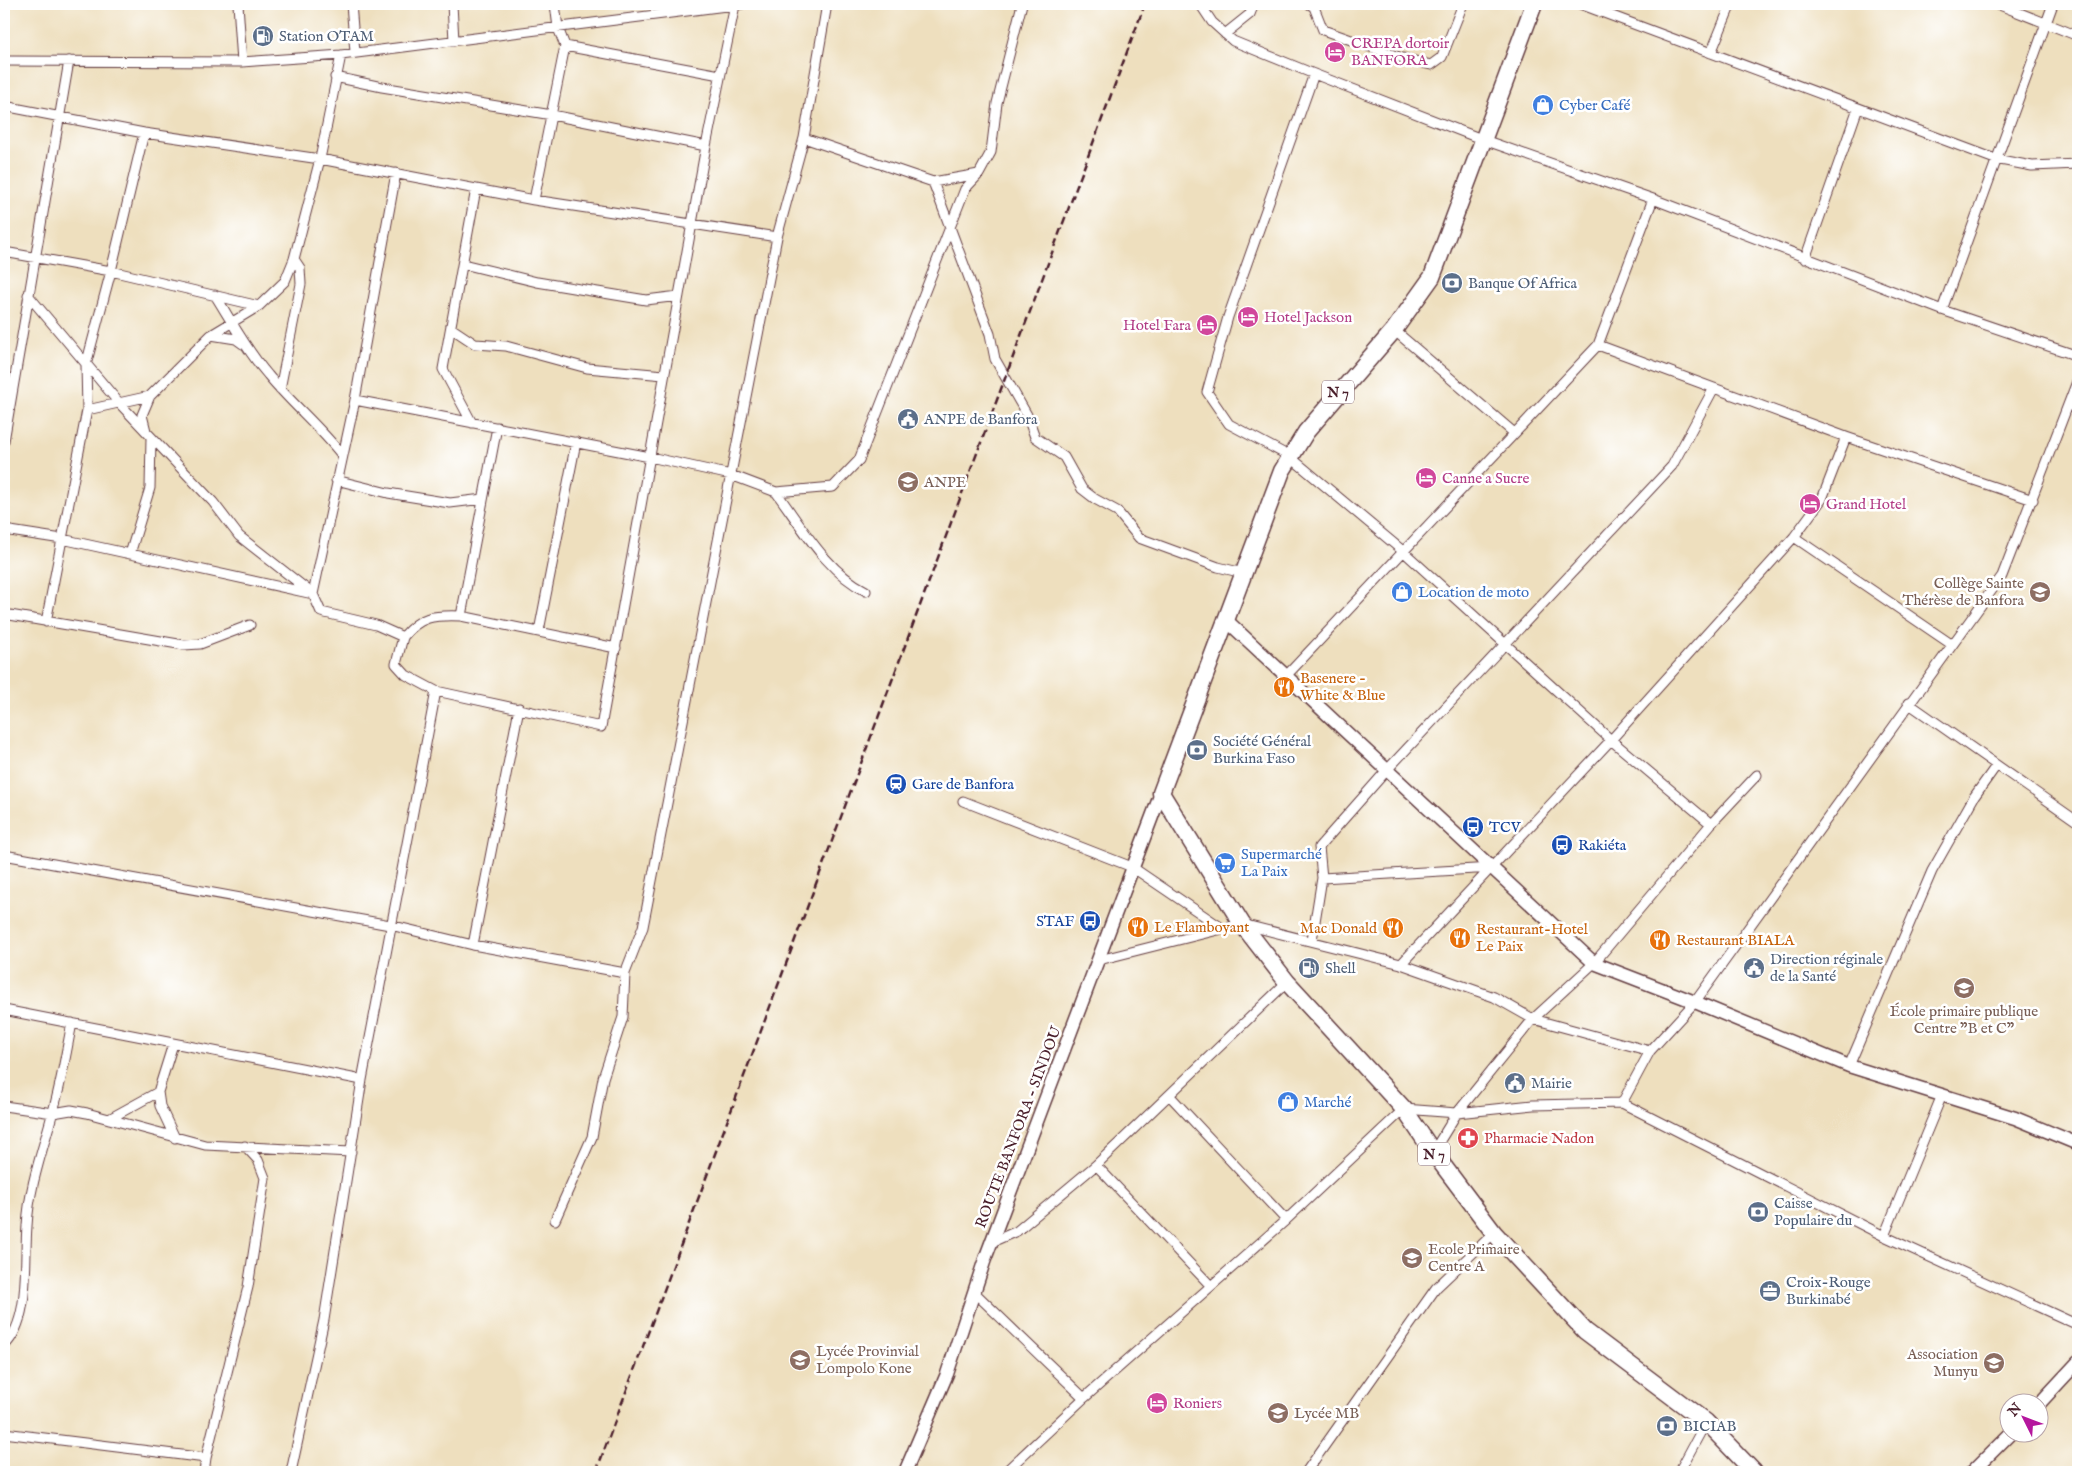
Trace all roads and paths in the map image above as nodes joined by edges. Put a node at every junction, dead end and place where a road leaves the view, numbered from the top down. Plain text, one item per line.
1 (238, 4) edge
2 (351, 4) edge
3 (452, 4) edge
4 (555, 4) edge
5 (739, 4) edge
6 (827, 4) edge
7 (1022, 4) edge
8 (1200, 4) edge
9 (1254, 4) edge
10 (1309, 4) edge
11 (1463, 4) edge
12 (1534, 4) edge
13 (1580, 4) edge
14 (1731, 4) edge
15 (1997, 4) edge
16 (2053, 4) edge
17 (2045, 24) junction
18 (558, 28) junction
19 (1225, 34) junction
20 (2078, 36) edge
21 (454, 41) junction
22 (565, 46) junction
23 (355, 52) junction
24 (1712, 53) junction
25 (341, 54) junction
26 (4, 61) edge
27 (69, 61) junction
28 (242, 62) junction
29 (1314, 74) junction
30 (720, 75) junction
31 (335, 77) junction
32 (4, 106) edge
33 (1858, 108) junction
34 (552, 115) junction
35 (60, 116) junction
36 (144, 133) junction
37 (804, 138) junction
38 (1484, 140) junction
39 (706, 146) junction
40 (320, 159) junction
41 (1995, 159) junction
42 (2078, 164) edge
43 (396, 173) junction
44 (979, 174) junction
45 (933, 182) junction
46 (476, 189) junction
47 (1653, 199) junction
48 (534, 200) junction
49 (692, 225) junction
50 (951, 226) junction
51 (777, 237) junction
52 (4, 252) edge
53 (37, 256) junction
54 (294, 259) junction
55 (1805, 259) junction
56 (463, 264) junction
57 (111, 271) junction
58 (215, 295) junction
59 (28, 296) junction
60 (679, 296) junction
61 (259, 306) junction
62 (1942, 310) junction
63 (232, 322) junction
64 (451, 328) junction
65 (1394, 330) junction
66 (210, 335) junction
67 (1598, 345) junction
68 (246, 346) junction
69 (2078, 356) edge
70 (86, 365) junction
71 (664, 376) junction
72 (2078, 379) edge
73 (280, 388) junction
74 (1714, 388) junction
75 (150, 396) junction
76 (355, 400) junction
77 (120, 404) junction
78 (87, 410) junction
79 (472, 422) junction
80 (498, 428) junction
81 (1513, 432) junction
82 (149, 436) junction
83 (1846, 437) junction
84 (4, 441) edge
85 (576, 442) junction
86 (342, 454) junction
87 (1289, 456) junction
88 (650, 457) junction
89 (730, 476) junction
90 (336, 480) junction
91 (776, 492) junction
92 (484, 499) junction
93 (2032, 500) junction
94 (4, 530) edge
95 (1794, 538) junction
96 (62, 539) junction
97 (1404, 552) junction
98 (130, 554) junction
99 (1244, 574) junction
100 (866, 591) dead end
101 (313, 594) junction
102 (4, 614) edge
103 (460, 616) junction
104 (1226, 620) junction
105 (46, 622) junction
106 (250, 625) dead end
107 (539, 631) junction
108 (403, 638) junction
109 (1951, 644) junction
110 (1507, 645) junction
111 (616, 648) junction
112 (1286, 676) junction
113 (436, 691) junction
114 (1908, 704) junction
115 (519, 708) junction
116 (1610, 740) junction
117 (1996, 766) junction
118 (1387, 770) junction
119 (1757, 775) dead end
120 (1161, 793) junction
121 (963, 801) dead end
122 (2078, 822) edge
123 (1711, 824) junction
124 (4, 855) edge
125 (1132, 866) junction
126 (1492, 868) junction
127 (1322, 878) junction
128 (1242, 924) junction
129 (390, 925) junction
130 (1222, 928) junction
131 (1312, 940) junction
132 (473, 945) junction
133 (1099, 960) junction
134 (1594, 963) junction
135 (1401, 964) junction
136 (625, 973) junction
137 (1287, 982) junction
138 (1695, 1002) junction
139 (4, 1010) edge
140 (1533, 1019) junction
141 (72, 1023) junction
142 (173, 1044) junction
143 (1650, 1051) junction
144 (1849, 1066) junction
145 (362, 1080) junction
146 (158, 1092) junction
147 (1942, 1095) junction
148 (1170, 1096) junction
149 (1622, 1103) junction
150 (4, 1106) edge
151 (1404, 1109) junction
152 (53, 1113) junction
153 (1457, 1113) junction
154 (109, 1119) junction
155 (175, 1138) junction
156 (2078, 1144) edge
157 (245, 1146) junction
158 (351, 1152) junction
159 (1433, 1152) junction
160 (1096, 1165) junction
161 (555, 1220) dead end
162 (1286, 1220) junction
163 (1494, 1233) junction
164 (1884, 1236) junction
165 (992, 1242) junction
166 (1210, 1285) junction
167 (974, 1292) junction
168 (2078, 1324) edge
169 (4, 1346) edge
170 (2078, 1362) edge
171 (2048, 1394) edge
172 (1084, 1398) junction
173 (1706, 1422) junction
174 (4, 1433) edge
175 (2000, 1444) edge
176 (206, 1458) junction
177 (204, 1472) edge
178 (292, 1472) edge
179 (905, 1472) edge
180 (1005, 1472) edge
181 (1306, 1472) edge
182 (1678, 1472) edge
183 (1754, 1472) edge
184 (1972, 1472) edge

1 - 28 street
2 - 23 street
3 - 21 street
4 - 18 street
5 - 18 street
5 - 30 street
6 - 37 street
7 - 44 street
8 - 19 street
9 - 19 street
10 - 11 street
12 - 38 highway, N 7
13 - 24 street
14 - 24 street
15 - 17 street
16 - 17 street
17 - 20 street
17 - 41 street
18 - 21 street
18 - 22 street
19 - 29 street
21 - 23 street
22 - 30 street
22 - 34 street
23 - 25 street
24 - 33 street
25 - 28 street
25 - 31 street
26 - 27 street
27 - 28 street
27 - 35 street
29 - 38 street
29 - 87 street
30 - 39 street
31 - 34 street
31 - 40 street
32 - 35 street
33 - 41 street
33 - 55 street
34 - 39 street
34 - 48 street
35 - 36 street
35 - 53 street
36 - 40 street
36 - 57 street
37 - 45 street
37 - 51 street
38 - 47 street
38 - 65 highway, N 7
39 - 49 street
40 - 43 street
40 - 54 street
41 - 42 street
41 - 62 street
43 - 46 street
43 - 76 street
44 - 45 street
44 - 50 street
45 - 50 street
46 - 48 street
46 - 56 street
47 - 55 street
47 - 67 street
48 - 49 street
49 - 51 street
49 - 60 street
50 - 91 street
50 - 99 street
51 - 89 street
52 - 53 street
53 - 57 street
53 - 59 street
54 - 61 street
54 - 73 street
55 - 62 street
56 - 60 street
56 - 64 street
57 - 58 street
57 - 70 street
58 - 61 street
58 - 63 street
59 - 70 street
59 - 84 street
60 - 71 street
61 - 63 street
62 - 69 street
63 - 66 street
63 - 68 street
64 - 71 street
64 - 79 street
65 - 81 street
65 - 87 highway, N 7
66 - 68 street
66 - 75 street
67 - 74 street
67 - 81 street
68 - 73 street
70 - 77 street
70 - 78 street
71 - 88 street
72 - 93 street
73 - 86 street
74 - 83 street
74 - 110 street
75 - 77 street
75 - 82 street
76 - 79 street
76 - 86 street
77 - 78 street
77 - 82 street
78 - 96 street
79 - 80 street
80 - 85 street
80 - 92 street
81 - 97 street
82 - 98 street
82 - 101 street
83 - 93 street
83 - 95 street
85 - 88 street
85 - 107 street
86 - 90 street
87 - 97 street
87 - 99 highway, N 7
88 - 89 street
88 - 111 street
89 - 91 street
89 - 136 street
90 - 92 street
90 - 101 street
91 - 100 street
92 - 103 street
93 - 109 street
94 - 96 street
95 - 109 street
95 - 116 street
96 - 98 street
96 - 105 street
97 - 110 street
97 - 112 street
98 - 101 street
99 - 104 highway, N 7
101 - 108 street
102 - 105 street
103 - 107 street
103 - 108 street
104 - 112 main road
104 - 120 highway, N 7
105 - 106 street
107 - 111 street
108 - 113 street
109 - 114 street
110 - 116 street
110 - 118 street
111 - 115 street
112 - 118 main road
113 - 115 street
113 - 129 street
114 - 117 street
114 - 138 street
115 - 132 street
116 - 123 street
116 - 126 street
117 - 122 street
117 - 144 street
118 - 126 main road
118 - 127 street
119 - 123 street
120 - 125 main road, ROUTE BANFORA - SINDOU
120 - 128 highway, N 7
121 - 125 street
123 - 134 street
124 - 129 street
125 - 130 street
125 - 133 main road, ROUTE BANFORA - SINDOU
126 - 127 street
126 - 134 main road
126 - 135 street
127 - 131 street
128 - 130 street
128 - 131 street
128 - 137 highway, N 7
129 - 132 street
129 - 145 street
130 - 133 street
131 - 135 street
132 - 136 street
133 - 165 main road, ROUTE BANFORA - SINDOU
134 - 138 main road
134 - 140 street
135 - 140 street
136 - 161 street
137 - 148 street
137 - 151 highway, N 7
138 - 143 street
138 - 144 main road
139 - 141 street
140 - 143 street
140 - 153 street
141 - 142 street
141 - 152 street
142 - 145 street
142 - 146 street
143 - 149 street
144 - 147 main road
145 - 158 street
146 - 154 street
146 - 155 street
147 - 156 main road
147 - 164 street
148 - 160 street
148 - 162 street
149 - 153 street
149 - 164 street
150 - 152 street
151 - 153 street
151 - 159 highway, N 7
151 - 162 street
152 - 154 street
152 - 169 street
153 - 159 street
154 - 155 street
155 - 157 street
157 - 158 street
157 - 176 street
158 - 178 street
159 - 163 highway, N 7
160 - 165 street
160 - 166 street
162 - 166 street
163 - 173 highway, N 7
163 - 181 street
164 - 168 street
165 - 167 main road, ROUTE BANFORA - SINDOU
166 - 172 street
167 - 172 street
167 - 179 main road, ROUTE BANFORA - SINDOU
170 - 171 main road
172 - 180 street
173 - 182 street
173 - 183 highway, N 7
174 - 176 street
175 - 184 main road
176 - 177 street

